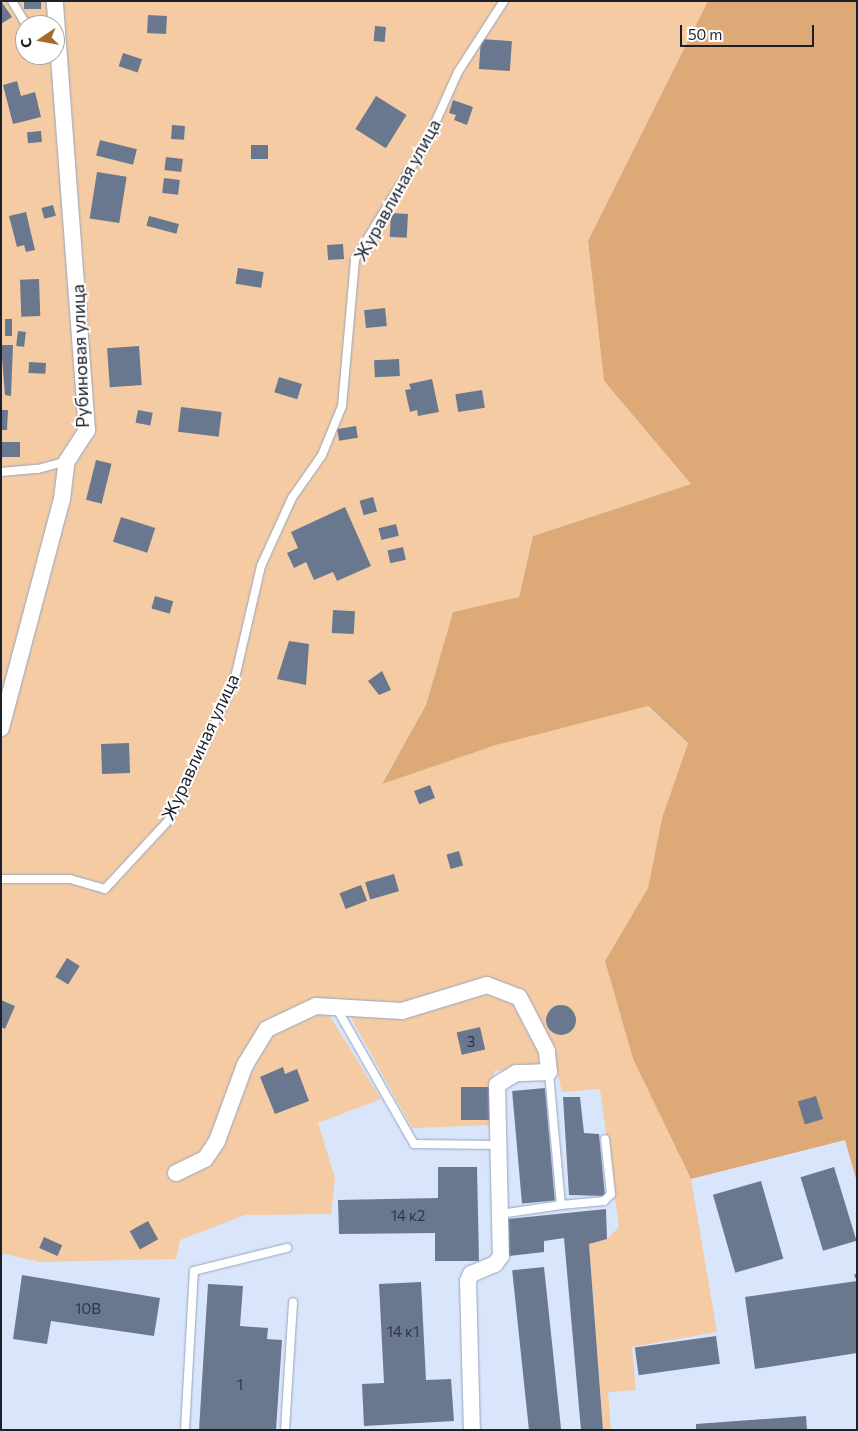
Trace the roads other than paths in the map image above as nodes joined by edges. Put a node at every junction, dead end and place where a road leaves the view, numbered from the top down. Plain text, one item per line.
1 (12, 1) edge
2 (55, 1) edge
3 (504, 1) edge
4 (20, 15) edge
5 (55, 15) edge
6 (58, 65) edge
7 (67, 460) junction
8 (1, 472) edge
9 (1, 728) edge
10 (1, 879) edge
11 (335, 1005) junction
12 (549, 1072) junction
13 (605, 1139) dead end
14 (497, 1145) junction
15 (176, 1173) dead end
16 (561, 1206) junction
17 (500, 1214) junction
18 (287, 1248) dead end
19 (293, 1302) dead end
20 (186, 1430) edge
21 (285, 1430) edge
22 (472, 1430) edge

1 - 4 lane
2 - 5 street, Рубиновая улица
3 - 10 lane, Журавлиная улица
6 - 7 street, Рубиновая улица
7 - 8 lane
7 - 9 street, Рубиновая улица
11 - 12 street
11 - 14 lane
11 - 15 street
12 - 14 street
12 - 16 lane
13 - 16 lane
14 - 17 street
16 - 17 lane
17 - 22 street
18 - 20 lane
19 - 21 lane

